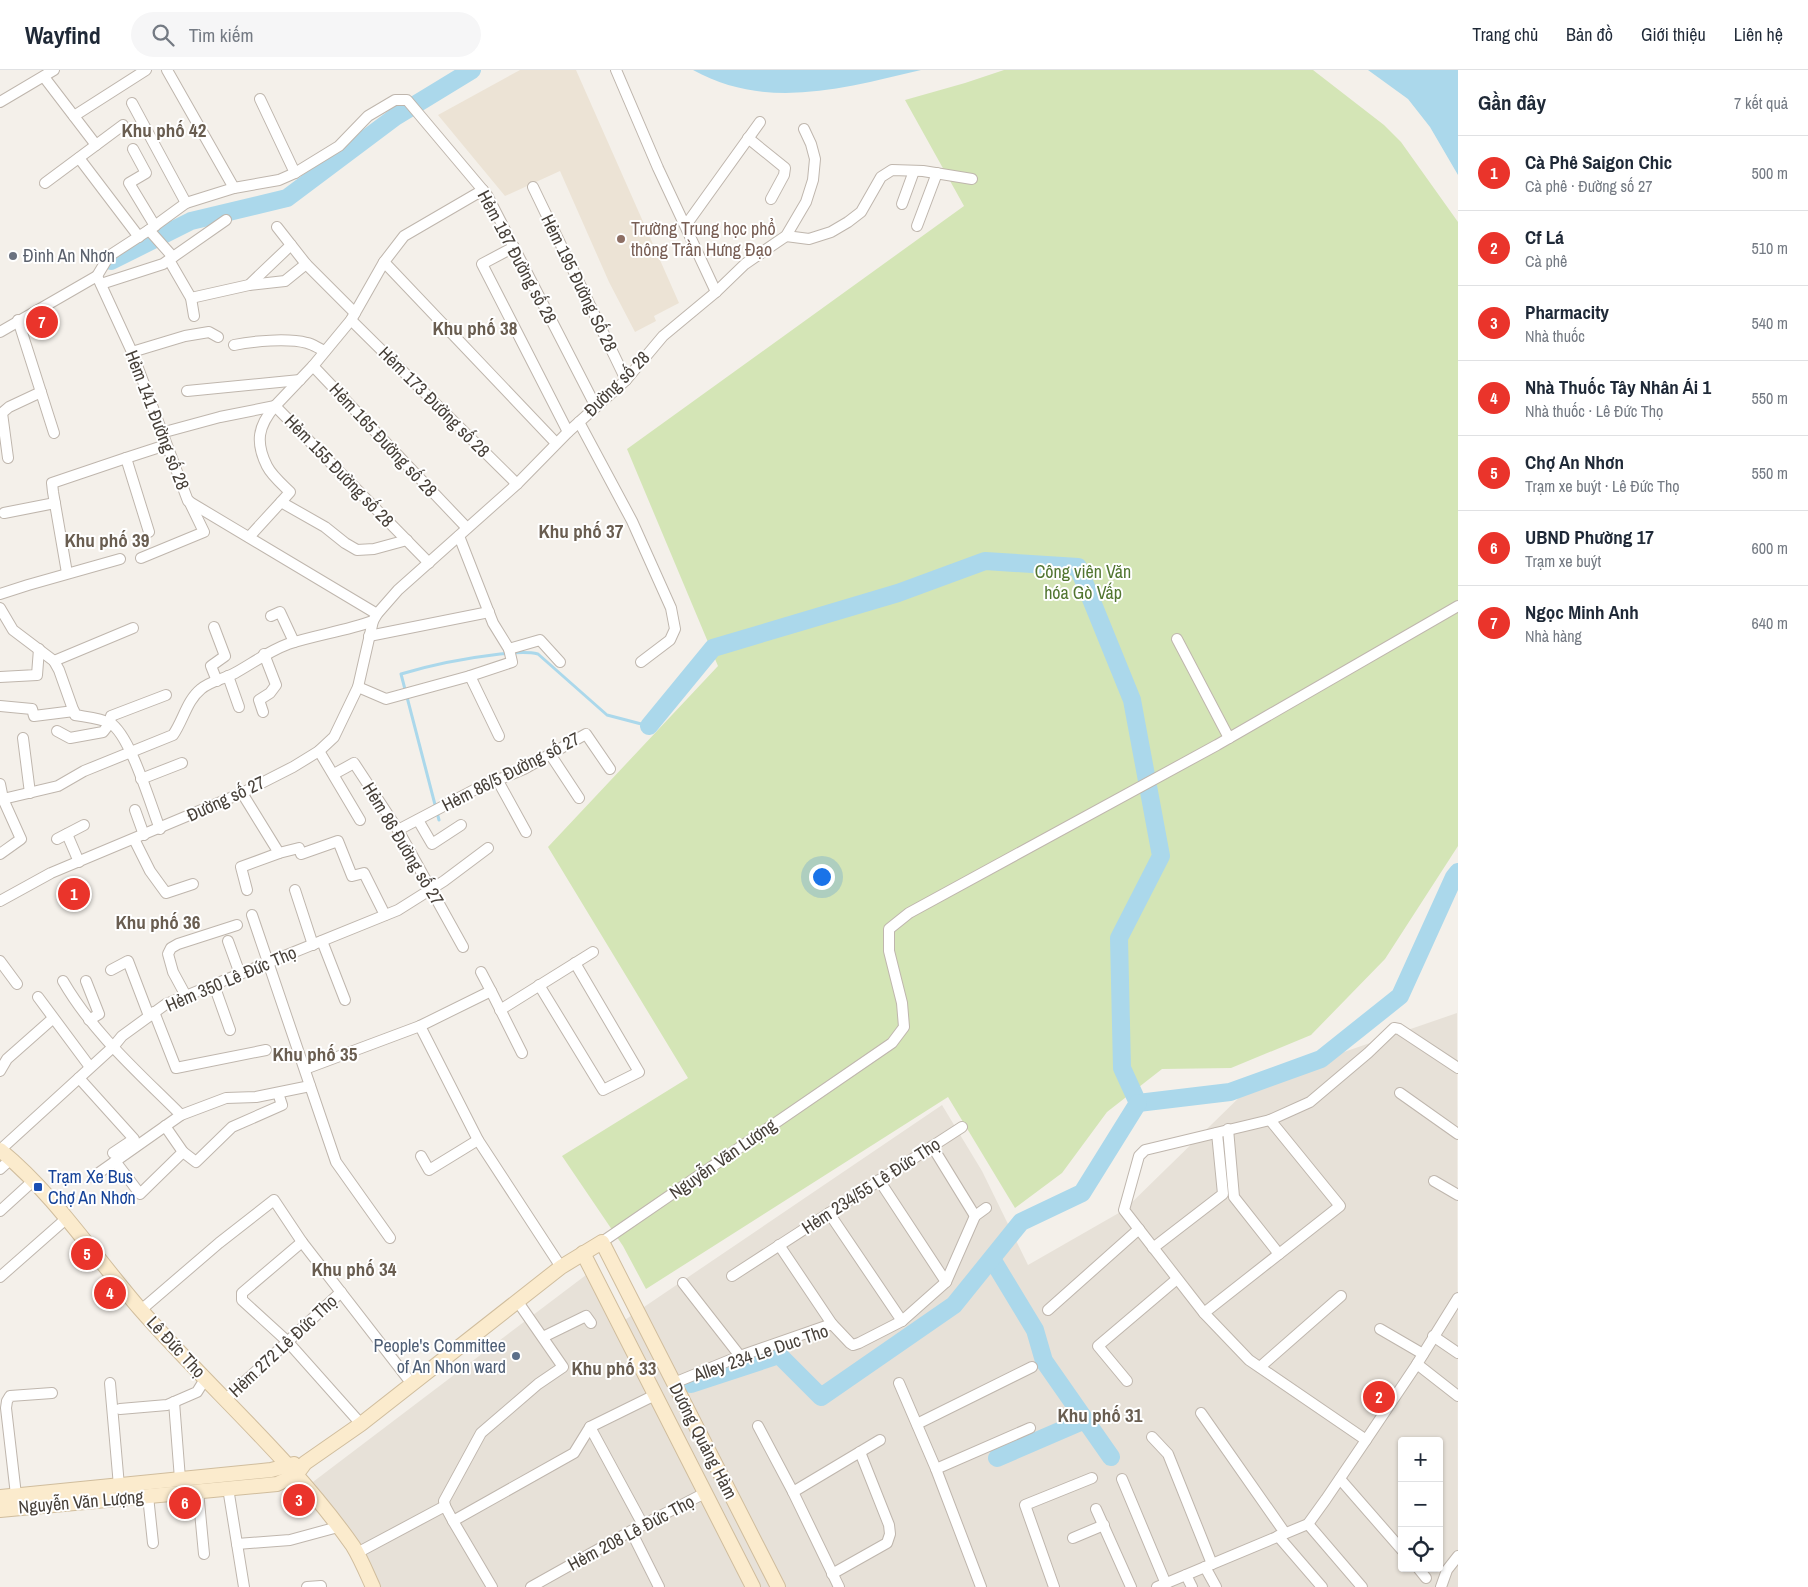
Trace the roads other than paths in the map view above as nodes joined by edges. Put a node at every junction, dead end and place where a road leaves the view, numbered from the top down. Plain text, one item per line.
1 (54, 70) edge
2 (146, 70) edge
3 (167, 70) edge
4 (616, 70) edge
5 (44, 77) junction
6 (260, 99) dead end
7 (0, 102) edge
8 (132, 103) dead end
9 (74, 116) junction
10 (760, 122) dead end
11 (123, 125) dead end
12 (804, 130) dead end
13 (748, 138) junction
14 (96, 145) junction
15 (134, 149) dead end
16 (79, 158) junction
17 (914, 170) junction
18 (296, 173) junction
19 (937, 173) junction
20 (972, 179) dead end
21 (45, 183) dead end
22 (533, 187) dead end
23 (234, 188) junction
24 (483, 190) junction
25 (771, 199) dead end
26 (186, 203) junction
27 (902, 204) dead end
28 (226, 220) dead end
29 (686, 225) junction
30 (917, 226) dead end
31 (277, 227) dead end
32 (152, 230) junction
33 (786, 236) junction
34 (139, 237) junction
35 (291, 246) junction
36 (514, 247) junction
37 (171, 258) junction
38 (384, 262) junction
39 (306, 264) junction
40 (99, 280) junction
41 (249, 285) junction
42 (716, 292) junction
43 (191, 298) junction
44 (194, 316) dead end
45 (353, 316) junction
46 (18, 320) junction
47 (0, 332) edge
48 (218, 337) dead end
49 (234, 345) dead end
50 (325, 351) junction
51 (132, 352) junction
52 (313, 366) junction
53 (300, 380) junction
54 (626, 380) junction
55 (186, 391) dead end
56 (41, 392) junction
57 (275, 406) junction
58 (596, 407) junction
59 (580, 422) junction
60 (54, 432) dead end
61 (568, 432) junction
62 (161, 433) junction
63 (556, 443) junction
64 (166, 445) junction
65 (8, 458) dead end
66 (126, 458) junction
67 (517, 484) junction
68 (188, 500) junction
69 (281, 502) junction
70 (55, 503) junction
71 (4, 513) dead end
72 (467, 528) junction
73 (150, 532) dead end
74 (459, 536) junction
75 (249, 537) junction
76 (407, 540) junction
77 (142, 558) dead end
78 (120, 559) dead end
79 (430, 563) junction
80 (67, 573) junction
81 (0, 594) edge
82 (1458, 606) edge
83 (0, 608) edge
84 (489, 612) junction
85 (271, 616) dead end
86 (375, 617) junction
87 (214, 627) dead end
88 (133, 628) dead end
89 (369, 636) junction
90 (1177, 639) dead end
91 (294, 642) junction
92 (38, 649) junction
93 (509, 649) junction
94 (264, 654) junction
95 (54, 661) junction
96 (560, 662) dead end
97 (641, 662) dead end
98 (228, 676) junction
99 (470, 676) junction
100 (0, 677) edge
101 (217, 681) junction
102 (358, 687) junction
103 (166, 695) dead end
104 (0, 706) edge
105 (239, 707) dead end
106 (74, 711) junction
107 (263, 712) dead end
108 (110, 723) junction
109 (57, 731) dead end
110 (499, 736) dead end
111 (23, 738) dead end
112 (1229, 738) junction
113 (132, 751) junction
114 (320, 751) junction
115 (550, 754) junction
116 (182, 763) dead end
117 (610, 769) dead end
118 (334, 774) junction
119 (141, 779) junction
120 (498, 780) junction
121 (0, 784) edge
122 (242, 793) junction
123 (30, 794) junction
124 (579, 798) dead end
125 (3, 799) junction
126 (135, 810) dead end
127 (360, 820) dead end
128 (418, 820) junction
129 (84, 825) dead end
130 (461, 825) dead end
131 (160, 828) junction
132 (398, 830) junction
133 (526, 832) dead end
134 (67, 834) junction
135 (139, 837) junction
136 (57, 839) dead end
137 (488, 848) dead end
138 (279, 853) junction
139 (0, 854) edge
140 (78, 862) junction
141 (193, 884) dead end
142 (431, 889) junction
143 (247, 890) dead end
144 (295, 890) dead end
145 (0, 901) edge
146 (252, 915) dead end
147 (385, 915) junction
148 (237, 925) dead end
149 (228, 941) dead end
150 (318, 943) junction
151 (463, 947) dead end
152 (593, 952) dead end
153 (0, 961) edge
154 (268, 963) junction
155 (575, 963) junction
156 (111, 970) dead end
157 (481, 972) dead end
158 (240, 974) junction
159 (63, 981) dead end
160 (86, 981) dead end
161 (17, 984) dead end
162 (214, 984) junction
163 (539, 985) junction
164 (491, 992) junction
165 (186, 996) junction
166 (38, 997) dead end
167 (344, 1000) dead end
168 (500, 1010) junction
169 (151, 1014) junction
170 (89, 1020) junction
171 (50, 1021) dead end
172 (420, 1026) junction
173 (230, 1030) dead end
174 (113, 1047) junction
175 (266, 1050) dead end
176 (522, 1053) dead end
177 (90, 1067) junction
178 (1458, 1068) edge
179 (305, 1069) junction
180 (0, 1070) edge
181 (79, 1078) junction
182 (310, 1086) junction
183 (278, 1092) junction
184 (1400, 1093) dead end
185 (181, 1115) junction
186 (1270, 1120) junction
187 (165, 1126) junction
188 (962, 1127) dead end
189 (1222, 1131) junction
190 (1458, 1134) edge
191 (478, 1140) junction
192 (932, 1146) junction
193 (0, 1150) edge
194 (183, 1152) junction
195 (421, 1156) dead end
196 (114, 1157) junction
197 (11, 1159) junction
198 (0, 1169) edge
199 (94, 1176) dead end
200 (879, 1180) junction
201 (32, 1181) junction
202 (1434, 1181) dead end
203 (1223, 1194) junction
204 (1458, 1195) edge
205 (1234, 1197) junction
206 (986, 1208) dead end
207 (0, 1211) edge
208 (829, 1213) junction
209 (975, 1216) junction
210 (67, 1218) junction
211 (1139, 1229) junction
212 (390, 1238) dead end
213 (302, 1242) junction
214 (602, 1242) junction
215 (779, 1245) junction
216 (1153, 1248) junction
217 (583, 1253) junction
218 (1279, 1254) junction
219 (561, 1267) junction
220 (732, 1276) dead end
221 (0, 1277) edge
222 (1177, 1279) junction
223 (946, 1282) junction
224 (683, 1284) dead end
225 (341, 1292) junction
226 (1341, 1296) dead end
227 (1458, 1298) edge
228 (518, 1302) junction
229 (141, 1310) junction
230 (1048, 1310) dead end
231 (1204, 1313) junction
232 (902, 1321) junction
233 (590, 1323) dead end
234 (832, 1324) junction
235 (1380, 1329) dead end
236 (1433, 1336) junction
237 (543, 1337) junction
238 (288, 1342) junction
239 (1458, 1353) edge
240 (740, 1356) junction
241 (1420, 1359) junction
242 (1032, 1367) dead end
243 (1260, 1367) junction
244 (206, 1379) junction
245 (1127, 1381) dead end
246 (110, 1383) dead end
247 (674, 1383) junction
248 (899, 1383) dead end
249 (412, 1384) junction
250 (52, 1394) dead end
251 (656, 1395) junction
252 (1458, 1396) edge
253 (225, 1400) junction
254 (174, 1402) junction
255 (3, 1408) edge
256 (120, 1410) dead end
257 (1201, 1413) dead end
258 (360, 1424) junction
259 (917, 1424) junction
260 (758, 1426) dead end
261 (590, 1427) junction
262 (1030, 1428) dead end
263 (1152, 1437) dead end
264 (880, 1440) dead end
265 (1366, 1440) junction
266 (860, 1452) junction
267 (936, 1469) junction
268 (292, 1470) junction
269 (1092, 1478) dead end
270 (1122, 1479) dead end
271 (1340, 1479) junction
272 (180, 1480) junction
273 (119, 1486) junction
274 (228, 1488) junction
275 (198, 1491) junction
276 (793, 1492) junction
277 (705, 1493) junction
278 (16, 1496) junction
279 (148, 1496) junction
280 (0, 1497) edge
281 (444, 1506) junction
282 (1096, 1509) dead end
283 (0, 1510) edge
284 (453, 1521) junction
285 (1308, 1524) junction
286 (643, 1525) junction
287 (1104, 1526) junction
288 (338, 1528) junction
289 (631, 1531) junction
290 (1282, 1534) junction
291 (1073, 1538) dead end
292 (153, 1543) dead end
293 (237, 1544) junction
294 (1398, 1545) edge
295 (204, 1554) dead end
296 (357, 1554) junction
297 (1458, 1556) edge
298 (1208, 1566) junction
299 (1421, 1572) edge
300 (832, 1574) junction
301 (1186, 1575) junction
302 (1426, 1578) dead end
303 (1161, 1585) edge
304 (321, 1586) dead end
305 (244, 1587) edge
306 (307, 1587) edge
307 (373, 1587) edge
308 (492, 1587) edge
309 (531, 1587) edge
310 (659, 1587) edge
311 (753, 1587) edge
312 (778, 1587) edge
313 (839, 1587) edge
314 (981, 1587) edge
315 (1054, 1587) edge
316 (1131, 1587) edge
317 (1192, 1587) edge
318 (1216, 1587) edge
319 (1322, 1587) edge
320 (1362, 1587) edge
321 (1441, 1587) edge

1 - 5 street
2 - 9 street
3 - 23 street
4 - 29 street
5 - 7 street
5 - 9 street
6 - 18 street
8 - 26 street
9 - 14 street
10 - 13 street
11 - 14 street
12 - 33 street, Đường số 28
13 - 25 street
13 - 29 street
14 - 16 street
15 - 32 street
16 - 21 street
16 - 34 street
17 - 19 street
17 - 27 street
17 - 33 street
18 - 23 street
18 - 24 street, Hẻm 187 Đường số 28
19 - 20 street
19 - 30 street
22 - 54 street, Hẻm 195 Đường Số 28
23 - 26 street
24 - 36 street, Hẻm 187 Đường số 28
24 - 38 street
26 - 32 street
28 - 37 street
29 - 42 street
31 - 35 street, Hẻm 173 Đường số 28
32 - 34 street
32 - 37 street
33 - 42 street, Đường số 28
34 - 40 street
35 - 39 street, Hẻm 173 Đường số 28
35 - 41 street
36 - 58 street, Hẻm 187 Đường số 28
36 - 61 street
37 - 40 street
37 - 43 street
38 - 45 street
38 - 63 street
39 - 41 street
39 - 45 street, Hẻm 173 Đường số 28
40 - 46 street
40 - 51 street, Hẻm 141 Đường số 28
41 - 43 street
42 - 54 street, Đường số 28
43 - 44 street
45 - 50 street
45 - 67 street, Hẻm 173 Đường số 28
46 - 47 street
46 - 56 street
48 - 51 street
49 - 50 street
50 - 52 street
51 - 62 street, Hẻm 141 Đường số 28
52 - 53 street
52 - 72 street, Hẻm 165 Đường số 28
53 - 55 street
53 - 57 street, Hẻm 155 Đường số 28
54 - 58 street, Đường số 28
56 - 60 street
56 - 65 street
57 - 62 street
57 - 69 street
57 - 76 street, Hẻm 155 Đường số 28
58 - 59 street, Đường số 28
59 - 61 street, Đường số 28
59 - 97 street
61 - 63 street, Đường số 28
62 - 64 street, Hẻm 141 Đường số 28
63 - 67 street, Đường số 28
64 - 66 street
64 - 68 street, Hẻm 141 Đường số 28
66 - 70 street
66 - 73 street
67 - 72 street, Đường số 28
68 - 75 street, Hẻm 141 Đường số 28
68 - 77 street
69 - 75 street
69 - 76 street
70 - 71 street
70 - 80 street
72 - 74 street, Đường số 28
74 - 79 street, Đường số 28
74 - 84 street
75 - 86 street, Hẻm 141 Đường số 28
76 - 79 street, Hẻm 155 Đường số 28
78 - 80 street
79 - 86 street, Đường số 28
80 - 81 street
82 - 112 street
83 - 92 street
84 - 89 street
84 - 93 street
85 - 91 street
86 - 89 street, Đường số 27
86 - 91 street
87 - 101 street
88 - 95 street
89 - 102 street, Đường số 27
90 - 112 street
91 - 94 street
92 - 95 street
92 - 100 street
93 - 96 street
93 - 99 street
94 - 98 street
94 - 107 street
95 - 106 street
98 - 101 street
98 - 105 street
99 - 102 street
99 - 110 street
101 - 113 street
102 - 114 street, Đường số 27
103 - 108 street
104 - 106 street
106 - 108 street
108 - 109 street
108 - 113 street
111 - 123 street
112 - 214 street, Nguyễn Văn Lượng
113 - 119 street
113 - 123 street
114 - 118 street
114 - 122 street, Đường số 27
115 - 117 street, Hẻm 86/5 Đường số 27
115 - 120 street, Hẻm 86/5 Đường số 27
115 - 124 street
116 - 119 street
118 - 127 street
118 - 132 street, Hẻm 86 Đường số 27
119 - 131 street
120 - 128 street, Hẻm 86/5 Đường số 27
120 - 133 street
121 - 125 street
122 - 131 street, Đường số 27
122 - 138 street
123 - 125 street
125 - 139 street
126 - 135 street
128 - 130 street
128 - 132 street, Hẻm 86/5 Đường số 27
129 - 134 street
131 - 135 street, Đường số 27
132 - 142 street, Hẻm 86 Đường số 27
134 - 136 street
134 - 140 street
135 - 140 street, Đường số 27
135 - 141 street
137 - 142 street, Hẻm 350 Lê Đức Thọ
138 - 143 street
138 - 147 street
140 - 145 street, Đường số 27
142 - 147 street, Hẻm 350 Lê Đức Thọ
142 - 151 street, Hẻm 86 Đường số 27
144 - 150 street
146 - 154 street
147 - 150 street, Hẻm 350 Lê Đức Thọ
148 - 165 street
149 - 158 street
150 - 154 street, Hẻm 350 Lê Đức Thọ
150 - 167 street
152 - 155 street
153 - 161 street
154 - 158 street, Hẻm 350 Lê Đức Thọ
154 - 179 street
155 - 163 street
155 - 163 street
156 - 169 street
157 - 164 street
158 - 162 street, Hẻm 350 Lê Đức Thọ
159 - 170 street
160 - 170 street
162 - 165 street, Hẻm 350 Lê Đức Thọ
162 - 173 street
163 - 168 street
164 - 168 street
164 - 172 street
165 - 169 street, Hẻm 350 Lê Đức Thọ
166 - 177 street
168 - 176 street
169 - 174 street, Hẻm 350 Lê Đức Thọ
169 - 175 street
170 - 174 street
171 - 180 street
172 - 179 street
172 - 191 street
174 - 177 street, Hẻm 350 Lê Đức Thọ
174 - 185 street
177 - 181 street, Hẻm 350 Lê Đức Thọ
178 - 186 street
179 - 182 street
181 - 193 street, Hẻm 350 Lê Đức Thọ
181 - 196 street
182 - 183 street
182 - 212 street
183 - 185 street
183 - 194 street
184 - 190 street
185 - 187 street
186 - 189 street
186 - 218 street
187 - 194 street
187 - 196 street
188 - 192 street, Hẻm 234/55 Lê Đức Thọ
189 - 203 street
189 - 205 street
189 - 211 street
191 - 195 street
191 - 219 street
192 - 200 street, Hẻm 234/55 Lê Đức Thọ
192 - 209 street
193 - 197 street, Lê Đức Thọ
194 - 196 street
196 - 199 street
197 - 198 street
197 - 201 street, Lê Đức Thọ
200 - 208 street, Hẻm 234/55 Lê Đức Thọ
200 - 223 street
201 - 207 street
201 - 210 street, Lê Đức Thọ
202 - 204 street
203 - 205 street
203 - 216 street
205 - 218 street
206 - 209 street
208 - 215 street, Hẻm 234/55 Lê Đức Thọ
208 - 232 street
209 - 223 street, Alley 234 Le Duc Tho
210 - 221 street
210 - 229 street, Lê Đức Thọ
211 - 216 street
211 - 230 street
213 - 225 street
213 - 229 street
213 - 238 street
214 - 217 street, Nguyễn Văn Lượng
214 - 247 street, Dương Quảng Hàm
215 - 220 street, Hẻm 234/55 Lê Đức Thọ
215 - 234 street
216 - 222 street
217 - 219 street, Nguyễn Văn Lượng
217 - 251 street, Dương Quảng Hàm
218 - 231 street
219 - 228 street, Nguyễn Văn Lượng
222 - 231 street
222 - 245 street
223 - 232 street, Alley 234 Le Duc Tho
224 - 240 street
225 - 238 street, Hẻm 272 Lê Đức Thọ
225 - 249 street
226 - 243 street
227 - 236 street
228 - 237 street
228 - 249 street, Nguyễn Văn Lượng
229 - 244 street, Lê Đức Thọ
231 - 243 street
232 - 234 street, Alley 234 Le Duc Tho
233 - 237 street
234 - 240 street, Alley 234 Le Duc Tho
235 - 241 street
236 - 239 street
236 - 241 street
237 - 281 street
238 - 253 street, Hẻm 272 Lê Đức Thọ
238 - 258 street
240 - 247 street, Alley 234 Le Duc Tho
241 - 252 street
241 - 265 street
242 - 259 street
243 - 265 street
244 - 253 street, Lê Đức Thọ
244 - 254 street
246 - 273 street
247 - 312 street, Dương Quảng Hàm
248 - 259 street
249 - 258 street, Nguyễn Văn Lượng
250 - 255 street
251 - 261 street
251 - 277 street, Dương Quảng Hàm
253 - 268 street, Lê Đức Thọ
254 - 256 street
254 - 272 street
255 - 278 street
257 - 290 street
258 - 268 street, Nguyễn Văn Lượng
259 - 267 street
260 - 276 street
261 - 284 street
261 - 286 street
262 - 267 street
263 - 298 street
264 - 266 street
265 - 271 street
266 - 276 street
266 - 300 street
267 - 314 street
268 - 272 street, Nguyễn Văn Lượng
268 - 274 street, Nguyễn Văn Lượng
268 - 288 street, Lê Đức Thọ
269 - 315 street
270 - 303 street
271 - 285 street
271 - 294 street
272 - 273 street, Nguyễn Văn Lượng
273 - 278 street, Nguyễn Văn Lượng
274 - 275 street, Nguyễn Văn Lượng
274 - 293 street
275 - 279 street, Nguyễn Văn Lượng
275 - 295 street
276 - 300 street
277 - 286 street, Hẻm 208 Lê Đức Thọ
277 - 311 street, Dương Quảng Hàm
278 - 280 street, Nguyễn Văn Lượng
279 - 283 street, Nguyễn Văn Lượng
279 - 292 street
281 - 284 street
281 - 296 street
282 - 287 street
284 - 308 street
285 - 290 street
285 - 320 street
286 - 289 street, Hẻm 208 Lê Đức Thọ
287 - 291 street
287 - 316 street
288 - 293 street
288 - 296 street, Lê Đức Thọ
289 - 309 street, Hẻm 208 Lê Đức Thọ
289 - 310 street
290 - 298 street
290 - 319 street
293 - 305 street
296 - 307 street, Lê Đức Thọ
297 - 321 street
298 - 301 street
298 - 318 street
299 - 302 street
300 - 313 street
301 - 303 street
301 - 317 street
304 - 306 street

